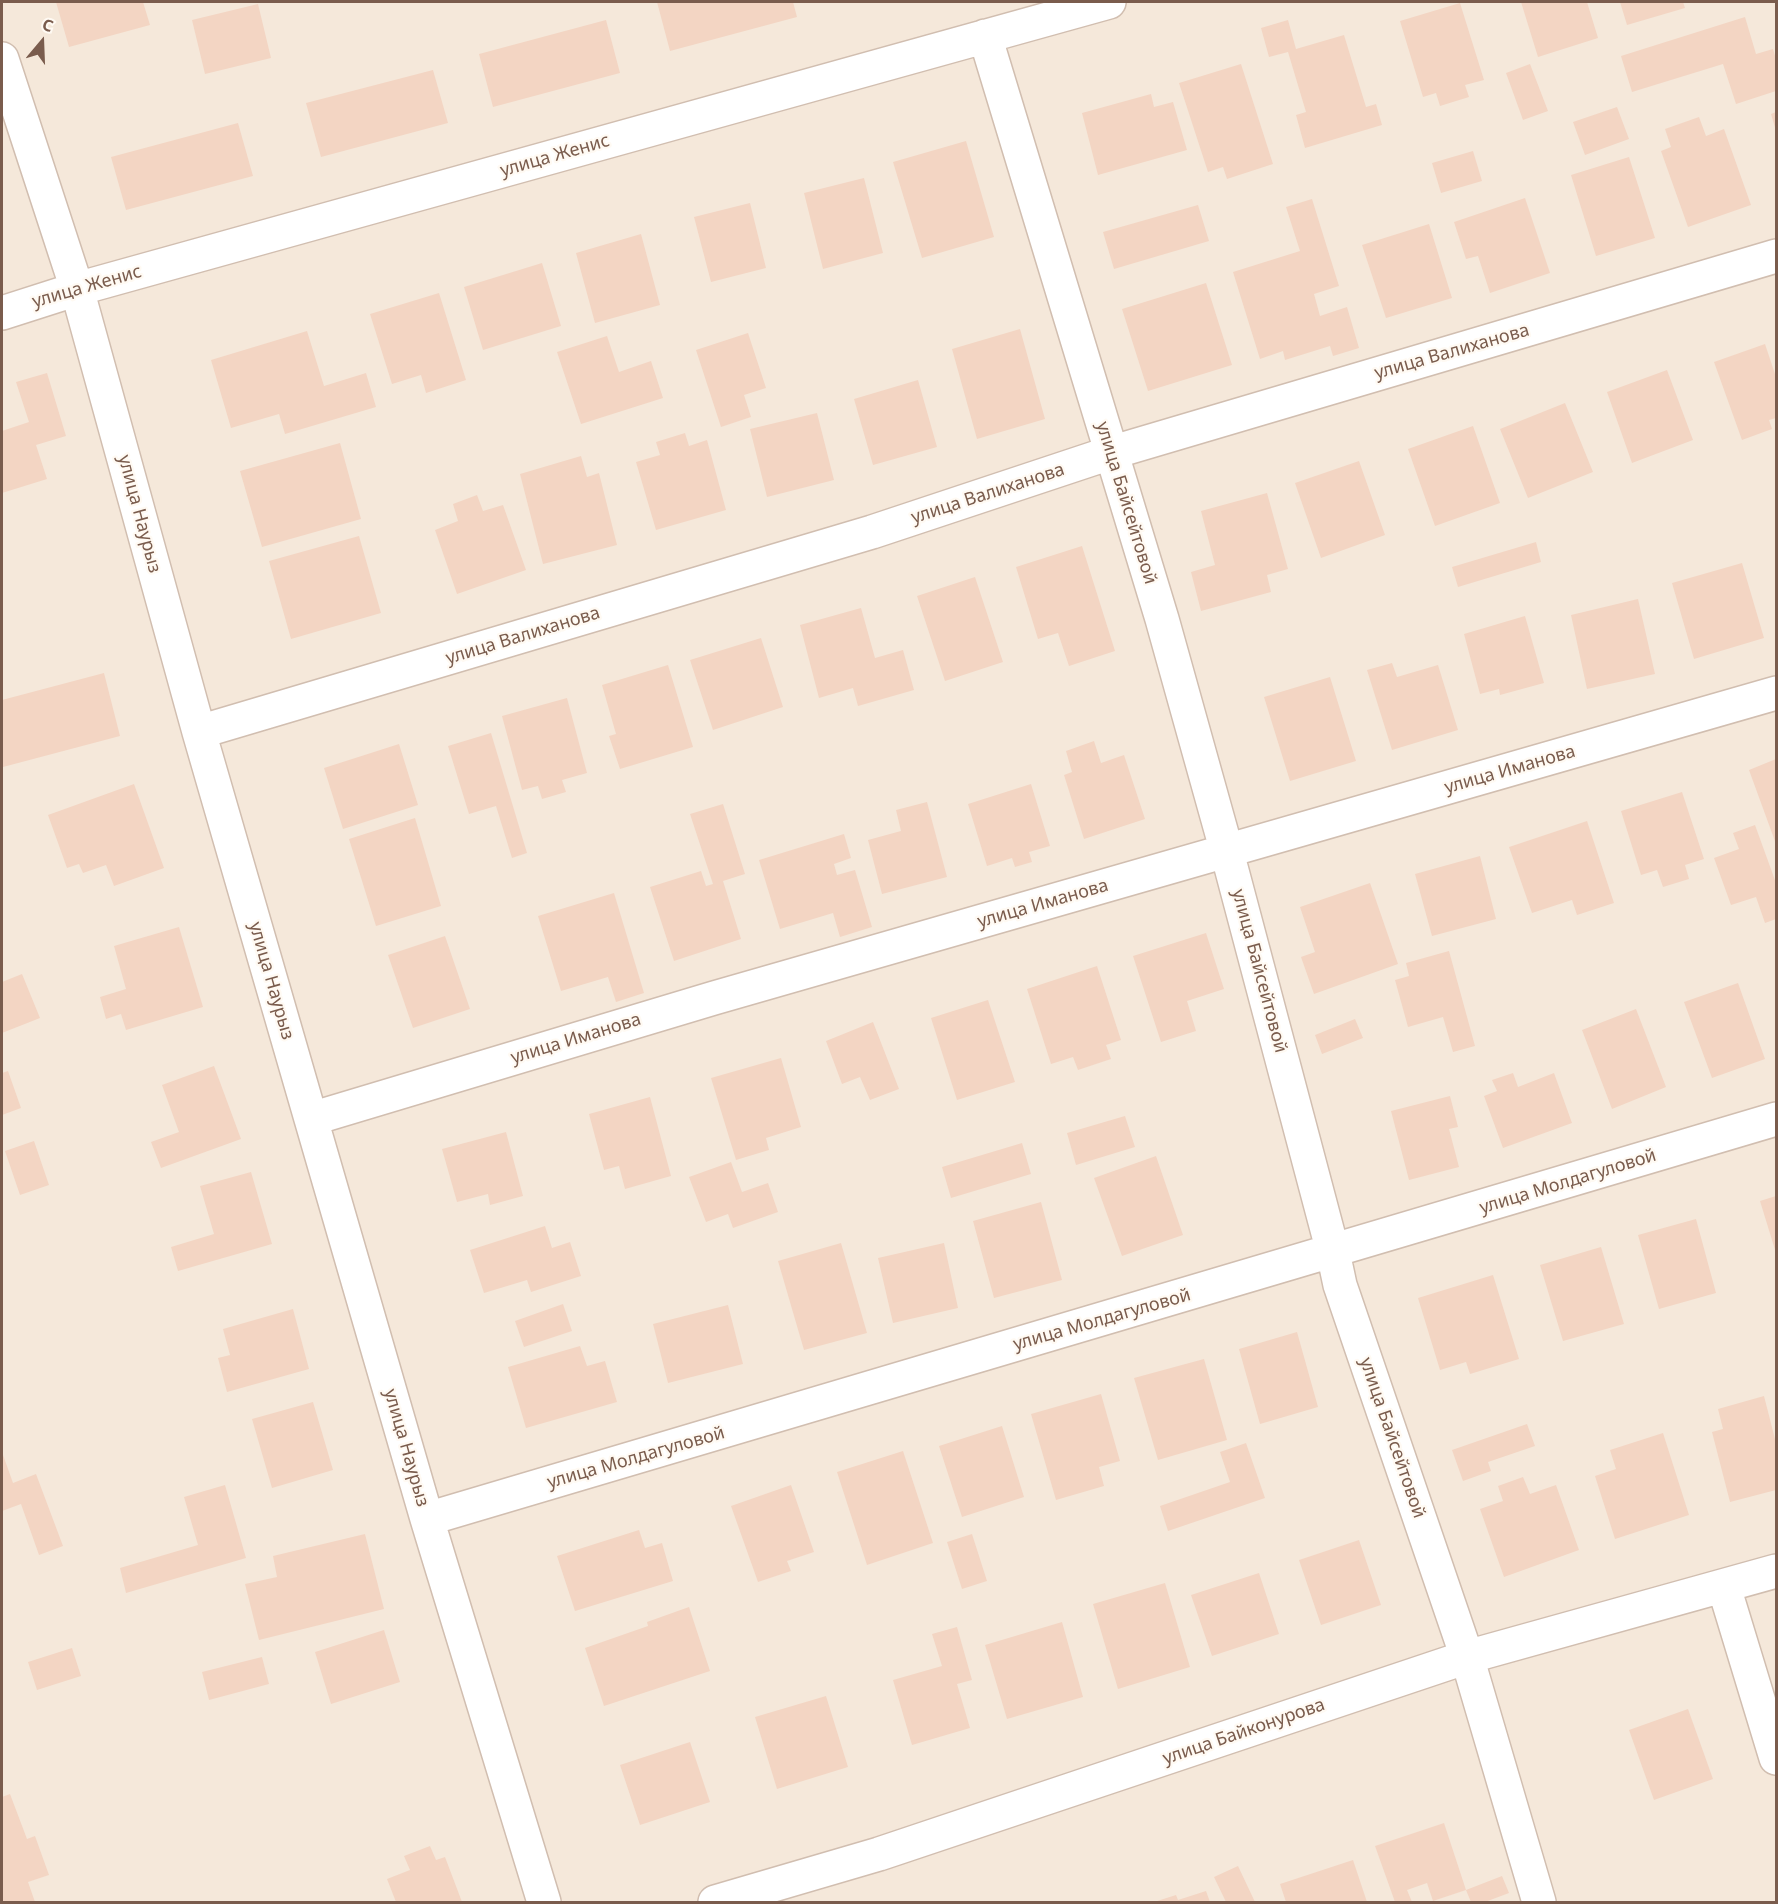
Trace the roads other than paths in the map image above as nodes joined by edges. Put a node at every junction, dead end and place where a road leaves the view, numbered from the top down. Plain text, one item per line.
1 (1109, 2) edge
2 (985, 36) junction
3 (2, 59) edge
4 (1776, 256) edge
5 (77, 290) junction
6 (2, 313) edge
7 (1110, 453) junction
8 (1776, 693) edge
9 (199, 732) junction
10 (1227, 852) junction
11 (311, 1119) junction
12 (1776, 1119) edge
13 (1333, 1252) junction
14 (427, 1519) junction
15 (1776, 1571) edge
16 (1724, 1587) junction
17 (1467, 1657) junction
18 (1776, 1758) edge
19 (544, 1902) edge
20 (715, 1902) edge
21 (1539, 1902) edge

1 - 2 street, улица Женис
2 - 5 street, улица Женис
2 - 7 street, улица Байсейтовой
3 - 5 street, улица Наурыз
4 - 7 street, улица Валиханова
5 - 6 street, улица Женис
5 - 9 street, улица Наурыз
7 - 9 street, улица Валиханова
7 - 10 street, улица Байсейтовой
8 - 10 street, улица Иманова
9 - 11 street, улица Наурыз
10 - 11 street, улица Иманова
10 - 13 street, улица Байсейтовой
11 - 14 street, улица Наурыз
12 - 13 street, улица Молдагуловой
13 - 14 street, улица Молдагуловой
13 - 17 street, улица Байсейтовой
14 - 19 street, улица Наурыз
15 - 16 street, улица Байконурова
16 - 17 street, улица Байконурова
16 - 18 street
17 - 20 street, улица Байконурова
17 - 21 street, улица Байсейтовой

